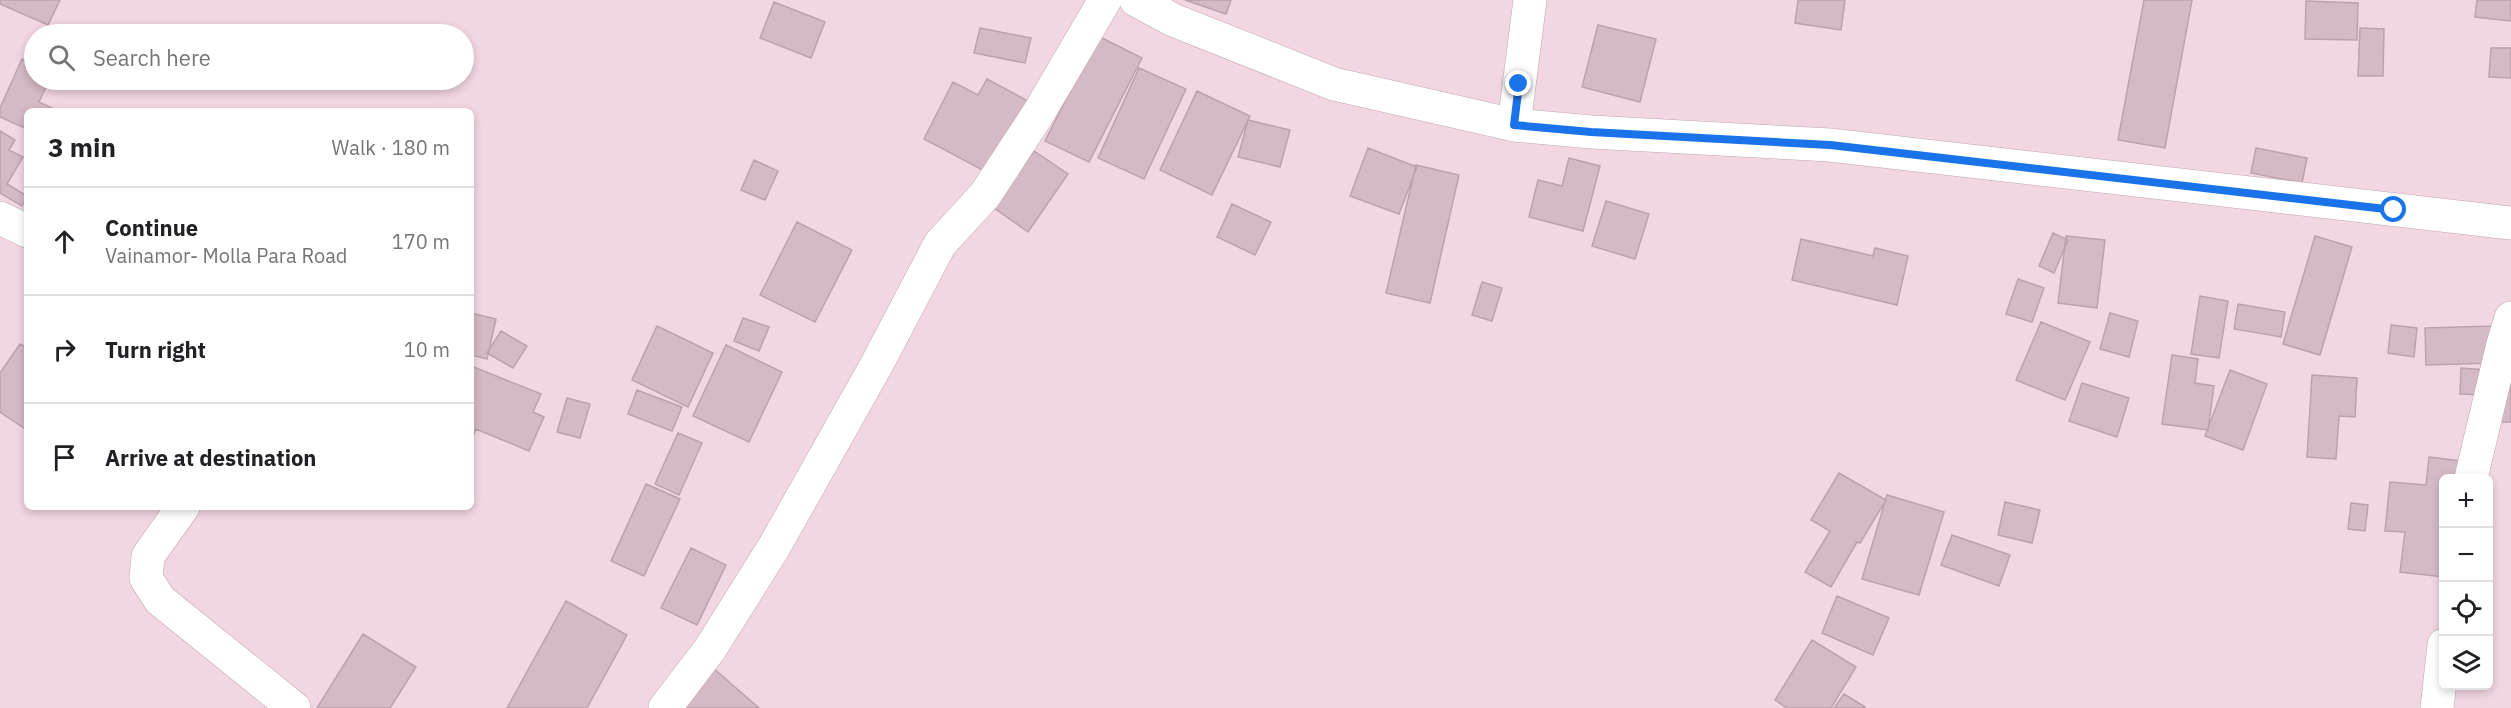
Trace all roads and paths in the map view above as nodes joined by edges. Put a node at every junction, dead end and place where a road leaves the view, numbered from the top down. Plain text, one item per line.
1 (1105, 0) edge
2 (1136, 0) edge
3 (1530, 0) edge
4 (1514, 125) junction
5 (0, 218) edge
6 (2511, 223) edge
7 (24, 230) edge
8 (2511, 318) edge
9 (2472, 474) edge
10 (181, 510) edge
11 (2439, 690) edge
12 (294, 708) edge
13 (665, 708) edge
14 (2437, 708) edge

1 - 13 street
2 - 4 street
3 - 4 street
4 - 6 street
5 - 7 street
8 - 9 street
10 - 12 street
11 - 14 street

